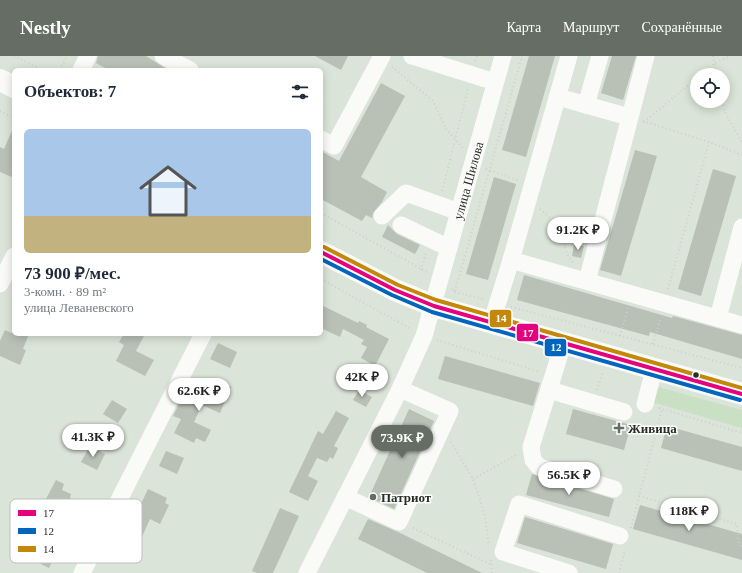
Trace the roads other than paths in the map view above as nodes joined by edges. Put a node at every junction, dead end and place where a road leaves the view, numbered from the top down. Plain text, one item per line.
1 (88, 56) edge
2 (163, 56) edge
3 (412, 56) edge
4 (503, 56) edge
5 (569, 56) edge
6 (600, 56) edge
7 (646, 56) edge
8 (385, 60) edge
9 (81, 68) edge
10 (186, 68) edge
11 (0, 80) edge
12 (495, 82) junction
13 (12, 86) edge
14 (558, 97) junction
15 (586, 105) junction
16 (636, 119) junction
17 (323, 140) edge
18 (459, 212) junction
19 (382, 216) dead end
20 (401, 225) dead end
21 (742, 227) edge
22 (449, 248) junction
23 (323, 253) edge
24 (12, 260) edge
25 (511, 260) junction
26 (587, 282) junction
27 (0, 284) edge
28 (434, 306) junction
29 (718, 318) junction
30 (491, 324) junction
31 (742, 325) edge
32 (202, 336) edge
33 (563, 344) junction
34 (654, 370) junction
35 (550, 385) junction
36 (400, 389) junction
37 (742, 394) edge
38 (645, 404) dead end
39 (624, 412) dead end
40 (614, 489) dead end
41 (345, 497) junction
42 (119, 499) edge
43 (625, 540) road end
44 (87, 563) edge
45 (546, 570) edge
46 (82, 573) edge
47 (307, 573) edge
48 (569, 573) edge

1 - 9 street
2 - 10 street
3 - 12 street
4 - 12 street, улица Шилова
5 - 14 street
6 - 15 street
7 - 16 street
8 - 17 street
11 - 13 main road
12 - 18 street, улица Шилова
14 - 15 street
14 - 25 street
15 - 16 street
16 - 26 street
18 - 19 street
18 - 22 street, улица Шилова
20 - 22 street
21 - 29 street
22 - 28 street, улица Шилова
23 - 28 main road
24 - 27 street
25 - 26 street
25 - 30 street
26 - 29 street
28 - 30 main road
28 - 36 street, улица Шилова
29 - 31 street
30 - 33 main road
32 - 42 street
33 - 34 main road
33 - 35 street
34 - 37 main road
34 - 38 street
35 - 39 street
35 - 40 street
36 - 41 street, улица Шилова
36 - 41 street
41 - 47 street, улица Шилова
43 - 45 street
44 - 46 street
45 - 48 street

